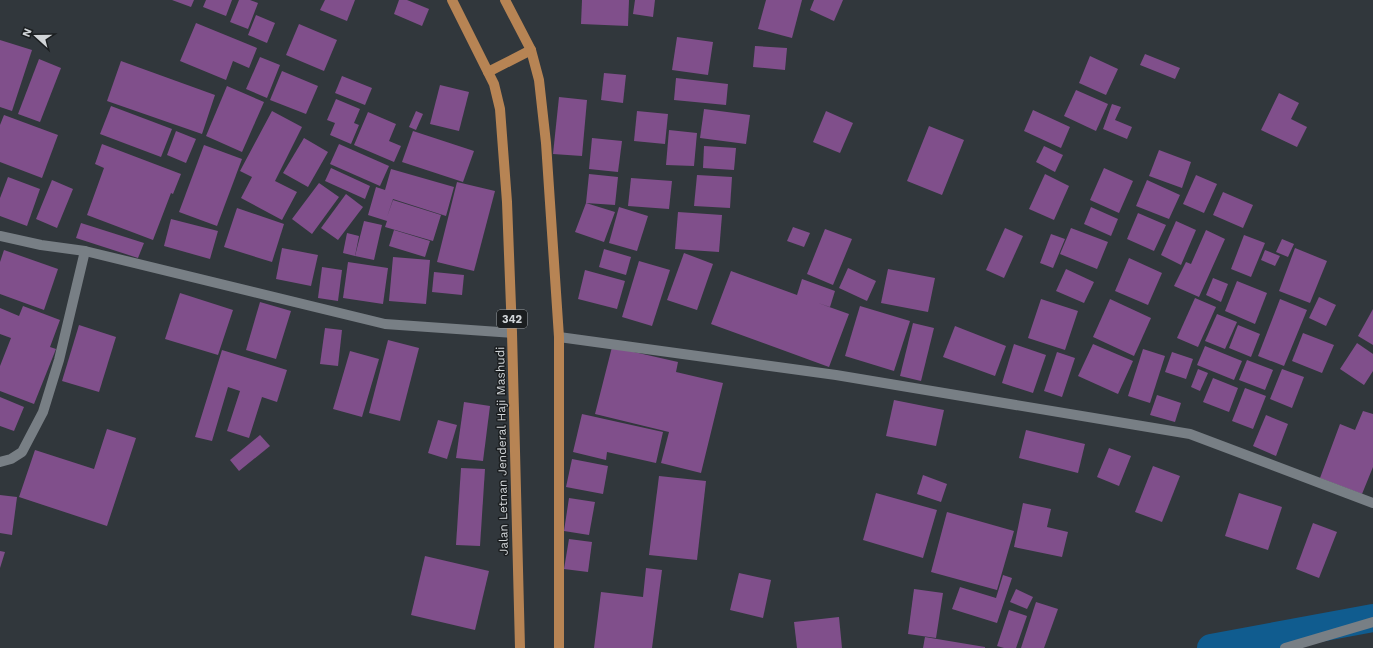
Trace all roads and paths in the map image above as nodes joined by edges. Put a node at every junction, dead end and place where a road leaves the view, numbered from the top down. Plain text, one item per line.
1 (452, 0) edge
2 (505, 0) edge
3 (531, 50) junction
4 (488, 72) junction
5 (0, 236) edge
6 (85, 251) junction
7 (512, 333) junction
8 (559, 338) junction
9 (0, 462) edge
10 (1373, 503) edge
11 (1373, 622) edge
12 (520, 648) edge
13 (559, 648) edge
14 (1285, 648) edge

1 - 4 main road, Jalan Letnan Jenderal Haji Mashudi / 342
2 - 3 main road
3 - 4 main road
3 - 8 main road
4 - 7 main road, Jalan Letnan Jenderal Haji Mashudi / 342
5 - 6 street
6 - 7 street
6 - 9 street
7 - 12 main road, Jalan Letnan Jenderal Haji Mashudi / 342
8 - 10 street
8 - 13 main road
11 - 14 street

